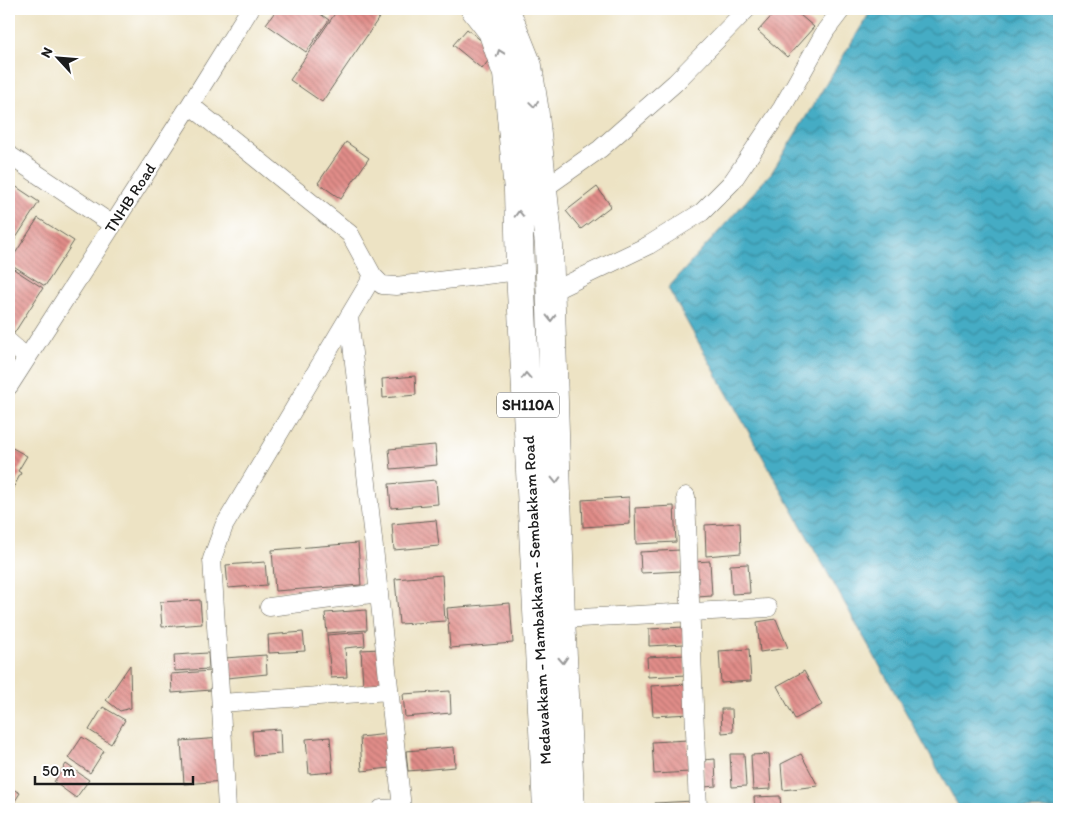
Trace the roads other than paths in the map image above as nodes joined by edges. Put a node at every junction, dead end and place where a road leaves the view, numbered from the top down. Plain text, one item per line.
1 (250, 9) edge
2 (476, 9) edge
3 (502, 9) edge
4 (747, 9) edge
5 (842, 9) edge
6 (190, 105) junction
7 (9, 155) edge
8 (542, 190) junction
9 (113, 225) junction
10 (520, 271) junction
11 (373, 276) junction
12 (551, 292) junction
13 (349, 316) junction
14 (9, 342) edge
15 (27, 358) junction
16 (9, 386) edge
17 (686, 496) dead end
18 (379, 593) junction
19 (269, 607) dead end
20 (768, 608) dead end
21 (691, 612) junction
22 (561, 619) junction
23 (389, 691) junction
24 (221, 703) junction
25 (227, 809) edge
26 (380, 809) edge
27 (548, 809) edge
28 (571, 809) edge
29 (698, 809) edge

1 - 6 street, TNHB Road
10 -> 2 main road, Medavakkam - Mambakkam - Sembakkam Road / SH110A
3 -> 8 main road, Medavakkam - Mambakkam - Sembakkam Road / SH110A
4 - 8 street
5 - 12 street
6 - 9 street, TNHB Road
6 - 11 street
7 - 9 street
8 - 12 main road, Medavakkam - Mambakkam - Sembakkam Road / SH110A
9 - 15 street, TNHB Road
10 - 11 street
27 -> 10 main road, Medavakkam - Mambakkam - Sembakkam Road / SH110A
11 - 13 street
12 -> 22 main road, Medavakkam - Mambakkam - Sembakkam Road / SH110A
13 - 18 street
13 - 24 street
14 - 15 street
15 - 16 street, TNHB Road
17 - 21 street
18 - 19 street
18 - 23 street
20 - 21 street
21 - 22 street
21 - 29 street
22 -> 28 main road, Medavakkam - Mambakkam - Sembakkam Road / SH110A
23 - 24 street
23 - 26 street
24 - 25 street

